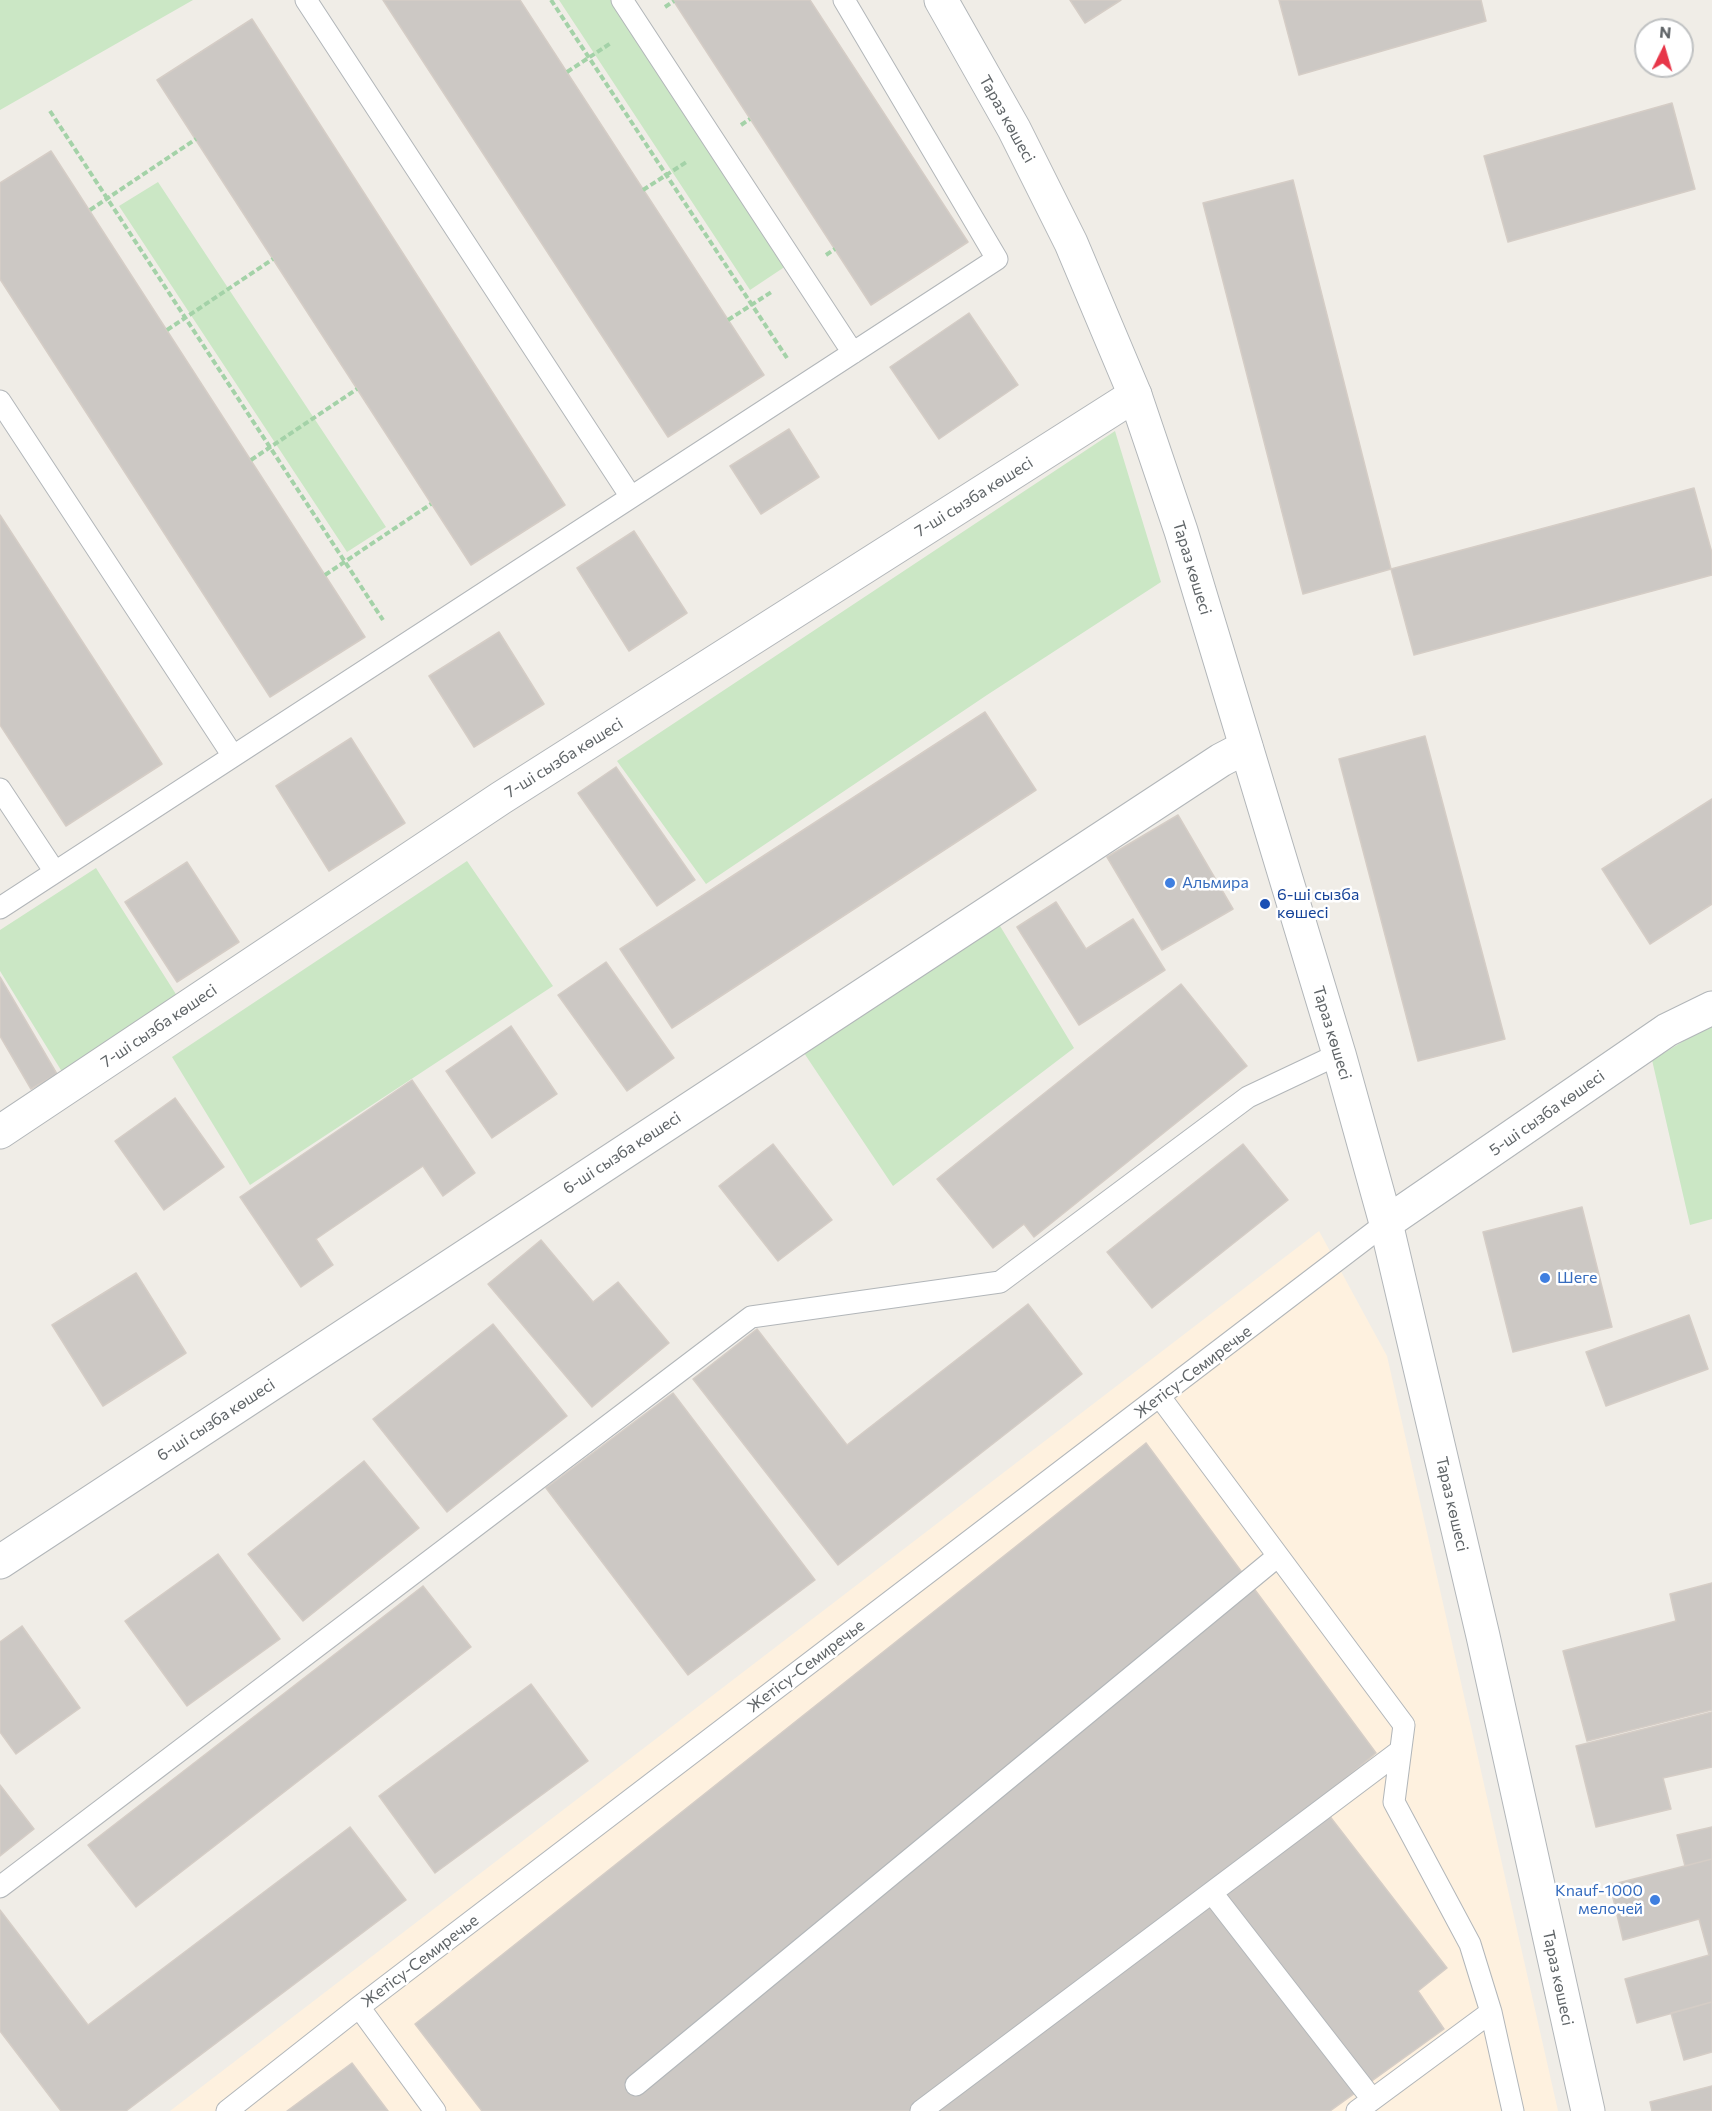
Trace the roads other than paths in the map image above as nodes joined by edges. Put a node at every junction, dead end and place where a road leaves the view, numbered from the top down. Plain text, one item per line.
1 (306, 0) edge
2 (622, 0) edge
3 (844, 0) edge
4 (941, 0) edge
5 (853, 353) junction
6 (1135, 394) junction
7 (0, 401) edge
8 (631, 497) junction
9 (1246, 747) junction
10 (234, 756) junction
11 (0, 789) edge
12 (55, 872) junction
13 (0, 908) edge
14 (1712, 1008) edge
15 (1339, 1054) junction
16 (0, 1132) edge
17 (1386, 1223) junction
18 (1160, 1397) junction
19 (1278, 1556) junction
20 (0, 1562) edge
21 (1400, 1751) junction
22 (0, 1887) edge
23 (1212, 1893) junction
24 (359, 2007) junction
25 (1491, 2012) junction
26 (636, 2085) dead end
27 (1365, 2105) edge
28 (227, 2111) edge
29 (435, 2111) edge
30 (921, 2111) edge
31 (1513, 2111) edge
32 (1588, 2111) edge

1 - 8 lane
2 - 5 lane
3 - 5 lane
4 - 6 street, Тараз көшесі
5 - 8 lane
6 - 9 street, Тараз көшесі
6 - 16 street, 7-ші сызба көшесі
7 - 10 lane
8 - 10 lane
9 - 15 street, Тараз көшесі
9 - 20 street, 6-ші сызба көшесі
10 - 12 lane
11 - 12 lane
12 - 13 lane
14 - 17 street, 5-ші сызба көшесі
15 - 17 street, Тараз көшесі
15 - 22 lane
17 - 18 lane, Жетісу-Семиречье
17 - 32 street, Тараз көшесі
18 - 19 lane
18 - 24 lane, Жетісу-Семиречье
19 - 21 lane
19 - 26 lane
21 - 23 lane
21 - 25 lane
23 - 27 lane
23 - 30 lane
24 - 28 lane, Жетісу-Семиречье
24 - 29 lane
25 - 27 lane
25 - 31 lane

